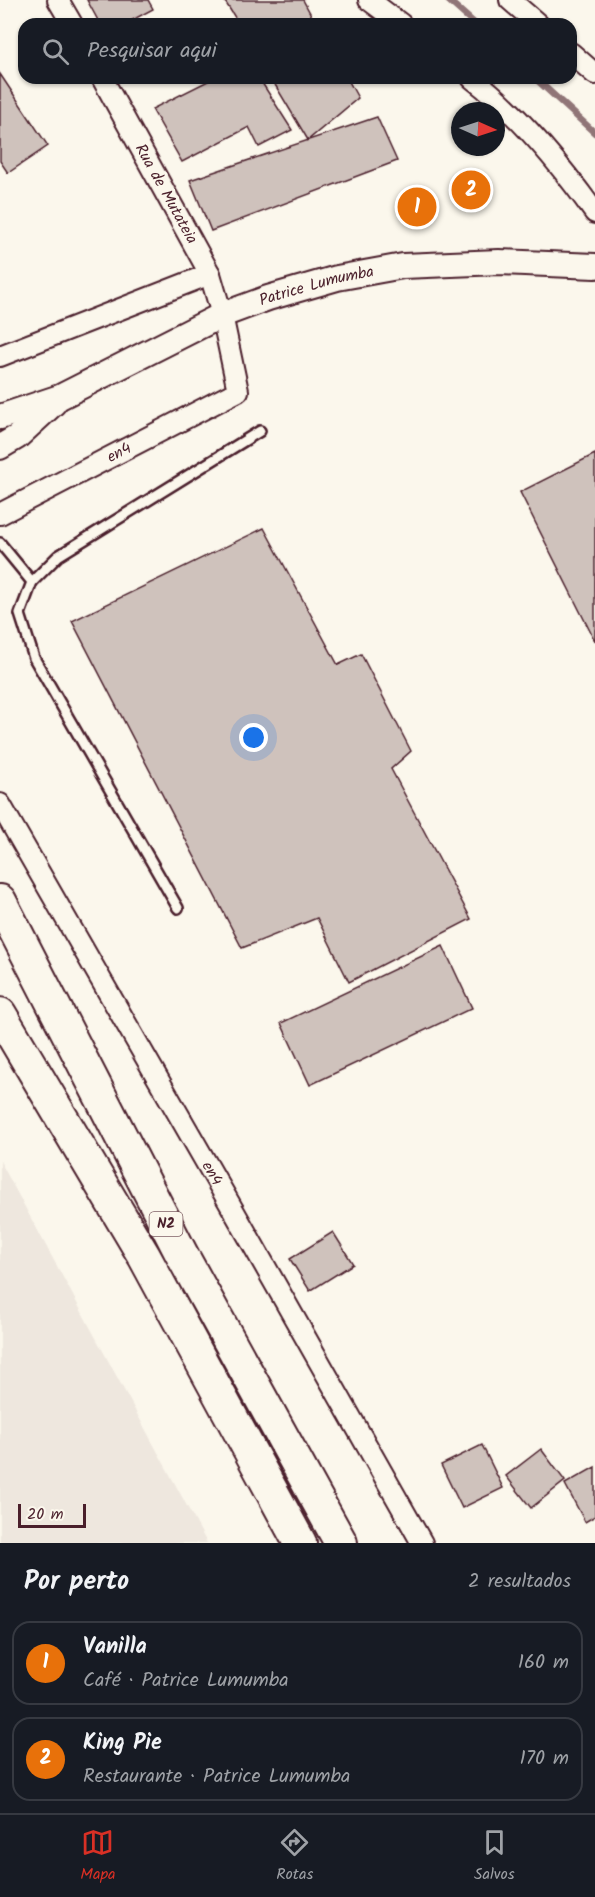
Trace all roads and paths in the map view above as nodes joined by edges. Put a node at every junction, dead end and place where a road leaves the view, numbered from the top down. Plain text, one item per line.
1 (58, 0) edge
2 (369, 0) edge
3 (510, 0) edge
4 (68, 18) edge
5 (393, 18) edge
6 (531, 18) edge
7 (577, 58) edge
8 (595, 74) edge
9 (105, 84) edge
10 (480, 84) edge
11 (595, 213) edge
12 (595, 266) edge
13 (210, 274) junction
14 (222, 315) junction
15 (0, 356) edge
16 (238, 391) joint
17 (60, 397) junction
18 (0, 417) edge
19 (260, 431) dead end
20 (0, 447) edge
21 (0, 513) edge
22 (0, 543) edge
23 (32, 582) junction
24 (0, 804) edge
25 (0, 901) edge
26 (178, 908) dead end
27 (0, 1014) edge
28 (300, 1543) edge
29 (340, 1543) edge
30 (422, 1543) edge

1 - 4 street
2 - 5 street
3 - 6 street
7 - 8 street
9 - 13 street, Rua de Mutateia
10 - 11 street
12 - 14 street, Patrice Lumumba
13 - 14 street, Rua de Mutateia
13 - 15 street
14 - 16 street, Rua de Mutateia
14 - 17 street, Patrice Lumumba
16 - 21 street, en4
17 - 18 street
17 - 20 street
19 - 23 lane
22 - 23 lane
23 - 26 lane
24 - 30 street, en4
25 - 29 highway, N2
27 - 28 highway, N2

